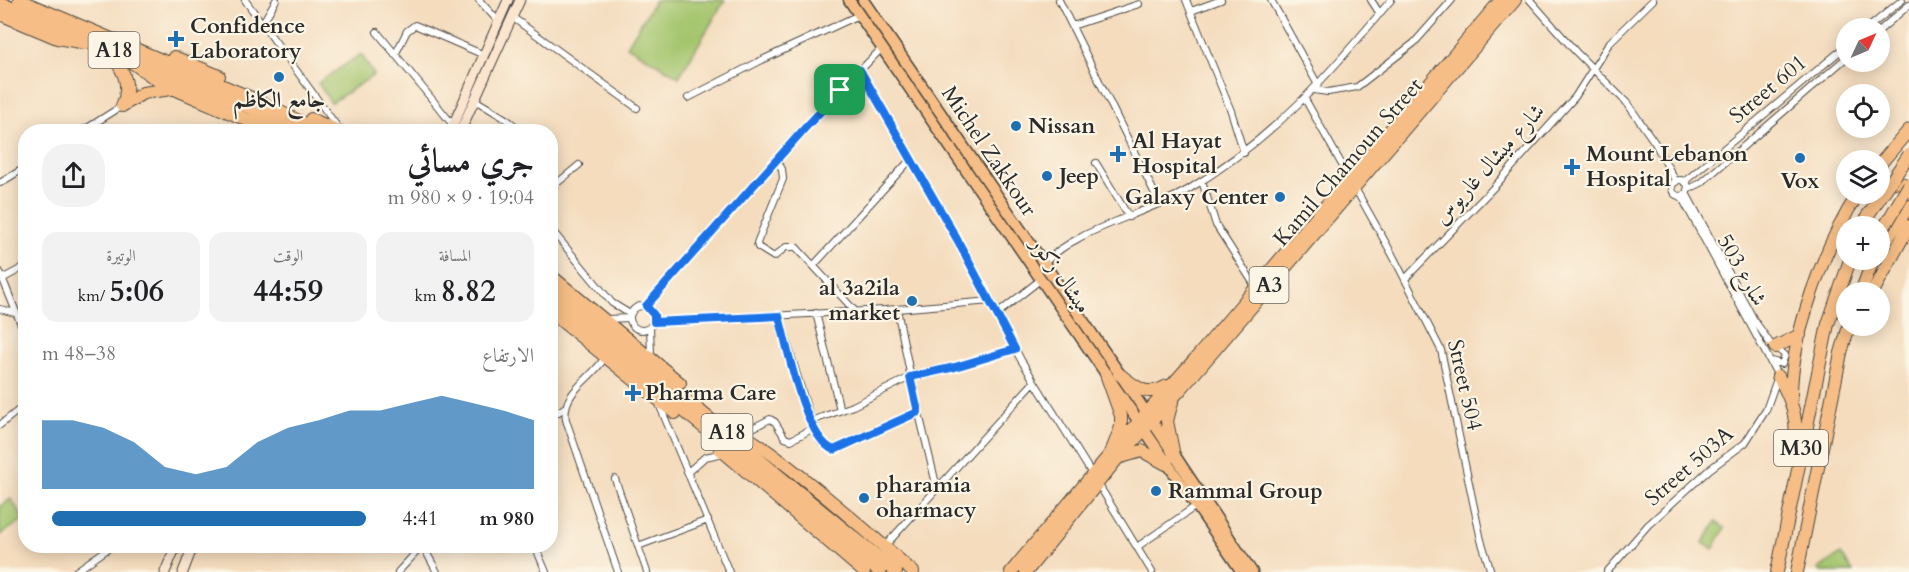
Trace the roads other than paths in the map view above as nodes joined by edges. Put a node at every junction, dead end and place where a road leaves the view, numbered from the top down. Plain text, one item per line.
1 (20, 0) edge
2 (39, 0) edge
3 (246, 0) edge
4 (276, 0) edge
5 (479, 0) edge
6 (508, 0) edge
7 (520, 0) edge
8 (849, 0) edge
9 (863, 0) edge
10 (1059, 0) edge
11 (1186, 0) edge
12 (1221, 0) edge
13 (1271, 0) edge
14 (1371, 0) edge
15 (1391, 0) edge
16 (1452, 0) edge
17 (1501, 0) edge
18 (1515, 0) edge
19 (1530, 0) edge
20 (1653, 0) edge
21 (1902, 0) edge
22 (0, 3) edge
23 (1139, 4) dead end
24 (1909, 5) edge
25 (1191, 11) junction
26 (0, 14) edge
27 (1380, 14) junction
28 (859, 15) junction
29 (512, 16) junction
30 (47, 17) junction
31 (1880, 18) edge
32 (498, 21) junction
33 (1890, 21) edge
34 (262, 24) junction
35 (1072, 26) junction
36 (377, 32) dead end
37 (102, 42) junction
38 (882, 48) junction
39 (127, 50) junction
40 (1836, 54) edge
41 (395, 55) junction
42 (484, 55) junction
43 (1836, 67) edge
44 (1592, 69) junction
45 (860, 70) junction
46 (187, 76) junction
47 (1316, 87) junction
48 (175, 89) junction
49 (688, 98) dead end
50 (1305, 99) junction
51 (475, 100) junction
52 (122, 106) junction
53 (636, 108) dead end
54 (94, 124) edge
55 (256, 124) edge
56 (282, 124) edge
57 (302, 124) edge
58 (324, 124) edge
59 (335, 124) edge
60 (449, 124) edge
61 (456, 124) edge
62 (458, 124) edge
63 (513, 124) edge
64 (1909, 130) edge
65 (1890, 152) edge
66 (1244, 153) junction
67 (1909, 155) edge
68 (911, 159) junction
69 (776, 160) junction
70 (1096, 163) dead end
71 (579, 165) dead end
72 (18, 172) edge
73 (1202, 181) junction
74 (558, 182) edge
75 (1676, 182) junction
76 (1684, 182) junction
77 (1890, 182) edge
78 (0, 183) edge
79 (1351, 183) junction
80 (1909, 185) edge
81 (1685, 193) junction
82 (1160, 204) junction
83 (1852, 204) edge
84 (1909, 206) edge
85 (1869, 216) edge
86 (1129, 217) junction
87 (1890, 217) edge
88 (1909, 226) edge
89 (1890, 235) edge
90 (558, 238) edge
91 (1044, 264) junction
92 (814, 265) junction
93 (18, 269) edge
94 (1847, 270) edge
95 (1, 276) edge
96 (1406, 279) junction
97 (1040, 280) junction
98 (558, 282) edge
99 (1878, 282) edge
100 (3, 290) edge
101 (1258, 290) junction
102 (558, 295) edge
103 (991, 301) junction
104 (646, 306) junction
105 (558, 307) edge
106 (0, 309) edge
107 (897, 309) junction
108 (855, 311) junction
109 (15, 313) junction
110 (816, 313) junction
111 (997, 314) junction
112 (630, 316) junction
113 (779, 316) junction
114 (558, 318) edge
115 (602, 318) junction
116 (18, 320) edge
117 (652, 325) junction
118 (1800, 335) junction
119 (1846, 336) edge
120 (1850, 336) edge
121 (1775, 347) junction
122 (1015, 349) junction
123 (1841, 353) junction
124 (605, 356) junction
125 (652, 359) junction
126 (1771, 361) junction
127 (1106, 374) junction
128 (1119, 374) junction
129 (1778, 376) junction
130 (910, 377) junction
131 (1034, 382) junction
132 (1177, 386) junction
133 (661, 390) junction
134 (1791, 399) junction
135 (564, 408) junction
136 (18, 410) edge
137 (840, 410) junction
138 (558, 412) edge
139 (918, 412) junction
140 (1149, 416) junction
141 (811, 421) junction
142 (0, 425) edge
143 (1140, 426) junction
144 (716, 427) junction
145 (814, 428) junction
146 (743, 433) junction
147 (724, 453) junction
148 (1114, 456) junction
149 (1170, 460) junction
150 (689, 471) junction
151 (1095, 478) junction
152 (615, 479) dead end
153 (1794, 480) junction
154 (785, 485) junction
155 (937, 488) junction
156 (1196, 506) junction
157 (708, 520) junction
158 (638, 546) junction
159 (885, 547) junction
160 (1137, 547) junction
161 (102, 553) edge
162 (173, 553) edge
163 (190, 553) edge
164 (416, 553) edge
165 (426, 553) edge
166 (538, 553) edge
167 (75, 572) edge
168 (165, 572) edge
169 (183, 572) edge
170 (399, 572) edge
171 (437, 572) edge
172 (546, 572) edge
173 (618, 572) edge
174 (646, 572) edge
175 (729, 572) edge
176 (864, 572) edge
177 (880, 572) edge
178 (896, 572) edge
179 (913, 572) edge
180 (1011, 572) edge
181 (1026, 572) edge
182 (1152, 572) edge
183 (1242, 572) edge
184 (1252, 572) edge
185 (1491, 572) edge
186 (1607, 572) edge
187 (1777, 572) edge
188 (1797, 572) edge

1 - 30 highway, A18
2 - 37 highway
3 - 34 street
4 - 34 street
5 - 32 street
6 - 32 main road
7 - 29 main road
8 - 28 main road, ميشال زكور
9 - 91 main road, Michel Zakkour
10 - 35 street
11 - 25 street
12 - 25 street
13 - 47 street
14 - 27 street
15 - 27 street
16 - 47 street
17 - 79 highway, Kamil Chamoun Street / A3
18 - 79 highway, Kamil Chamoun Street / A3
19 - 44 street
20 - 44 street, شارع ميشال غاريوس
21 - 31 street
22 - 30 highway, A18
23 - 35 street
24 - 33 street
25 - 66 street
26 - 37 highway
27 - 47 street
28 - 38 main road, ميشال زكور
28 - 49 street
29 - 51 main road
29 - 53 street
30 - 37 highway, A18
32 - 42 main road
34 - 59 street
35 - 82 street
36 - 41 street
37 - 39 highway, A18
37 - 52 highway
38 - 45 street
38 - 97 main road, ميشال زكور
39 - 46 highway, A18
39 - 48 highway
39 - 58 highway
40 - 76 street, Street 601
41 - 42 street
41 - 60 street
42 - 61 main road
43 - 81 street, Street 601
44 - 75 street
44 - 96 street, شارع ميشال غاريوس
45 - 68 street
45 - 69 street
46 - 56 highway, A18
46 - 57 highway, A18
47 - 50 street
48 - 52 highway
48 - 55 highway
50 - 66 street
50 - 79 street, Street 504
51 - 62 main road
51 - 63 street
52 - 54 street
64 - 65 highway
66 - 73 street
67 - 85 highway, bridge
68 - 92 street
68 - 103 street
69 - 92 street
69 - 104 street
70 - 86 street
71 - 74 street
72 - 78 street
73 - 82 street
73 - 101 street
75 - 76 street
75 - 81 street
76 - 81 street
77 - 80 highway
79 - 96 street, Street 504
79 - 101 highway, Kamil Chamoun Street / A3
80 - 87 highway, bridge
81 - 121 street, شارع 503
81 - 126 street, شارع 503
82 - 86 street
83 - 118 highway
84 - 89 highway
86 - 91 street
88 - 99 highway
90 - 112 street
91 - 128 main road, Michel Zakkour
92 - 108 street
93 - 95 street
94 - 153 highway, M30
95 - 100 street
96 - 185 street, Street 504
97 - 111 street
97 - 127 main road, ميشال زكور
98 - 115 highway
100 - 109 street
101 - 132 highway, Kamil Chamoun Street / A3
102 - 133 highway, A18
103 - 107 street
103 - 111 street
104 - 112 street
104 - 117 street
105 - 133 highway, A18
106 - 109 street
107 - 108 street
107 - 130 street
108 - 110 street
109 - 116 street
110 - 113 street
110 - 137 street
111 - 122 street
112 - 115 street
112 - 117 street
113 - 117 street
113 - 141 street
114 - 124 highway
115 - 125 highway
117 - 125 street
118 - 121 highway
118 - 134 highway
119 - 123 highway, M30
120 - 123 highway
121 - 126 street
122 - 130 street
122 - 131 street
123 - 188 highway, M30
124 - 133 highway
124 - 135 street
125 - 144 highway
126 - 129 street, شارع 503
127 - 143 main road, ميشال زكور
127 - 148 highway
128 - 132 highway
128 - 140 main road, Michel Zakkour
129 - 134 highway
129 - 186 street, Street 503A
130 - 137 street
130 - 139 street
131 - 151 street
131 - 155 street
132 - 140 highway, Kamil Chamoun Street / A3
132 - 149 highway
133 - 144 highway, A18
133 - 144 highway, A18
133 - 150 street
134 - 153 highway
135 - 138 street
135 - 173 street
136 - 142 street
137 - 141 street
139 - 145 street
139 - 155 street
140 - 143 highway, Kamil Chamoun Street / A3
140 - 149 main road, ميشال زكور
141 - 145 street
143 - 148 highway, Kamil Chamoun Street / A3
143 - 149 main road, ميشال زكور
144 - 146 highway
144 - 147 highway
144 - 154 highway, A18
145 - 146 street
146 - 159 highway
147 - 150 street
147 - 176 highway
148 - 149 highway
148 - 151 highway, A3
149 - 156 main road, ميشال زكور
149 - 184 main road, ميشال زكور
150 - 157 street
151 - 160 street
151 - 180 highway, A3
151 - 181 highway, A3
152 - 158 street
153 - 187 highway, M30
154 - 177 highway, A18
154 - 178 highway, A18
155 - 159 street
156 - 160 street
156 - 183 main road, ميشال زكور
157 - 158 street
157 - 175 street
158 - 174 street
159 - 179 highway
160 - 182 street
161 - 167 street
162 - 168 main road
163 - 169 main road
164 - 170 street
165 - 171 street
166 - 172 street

